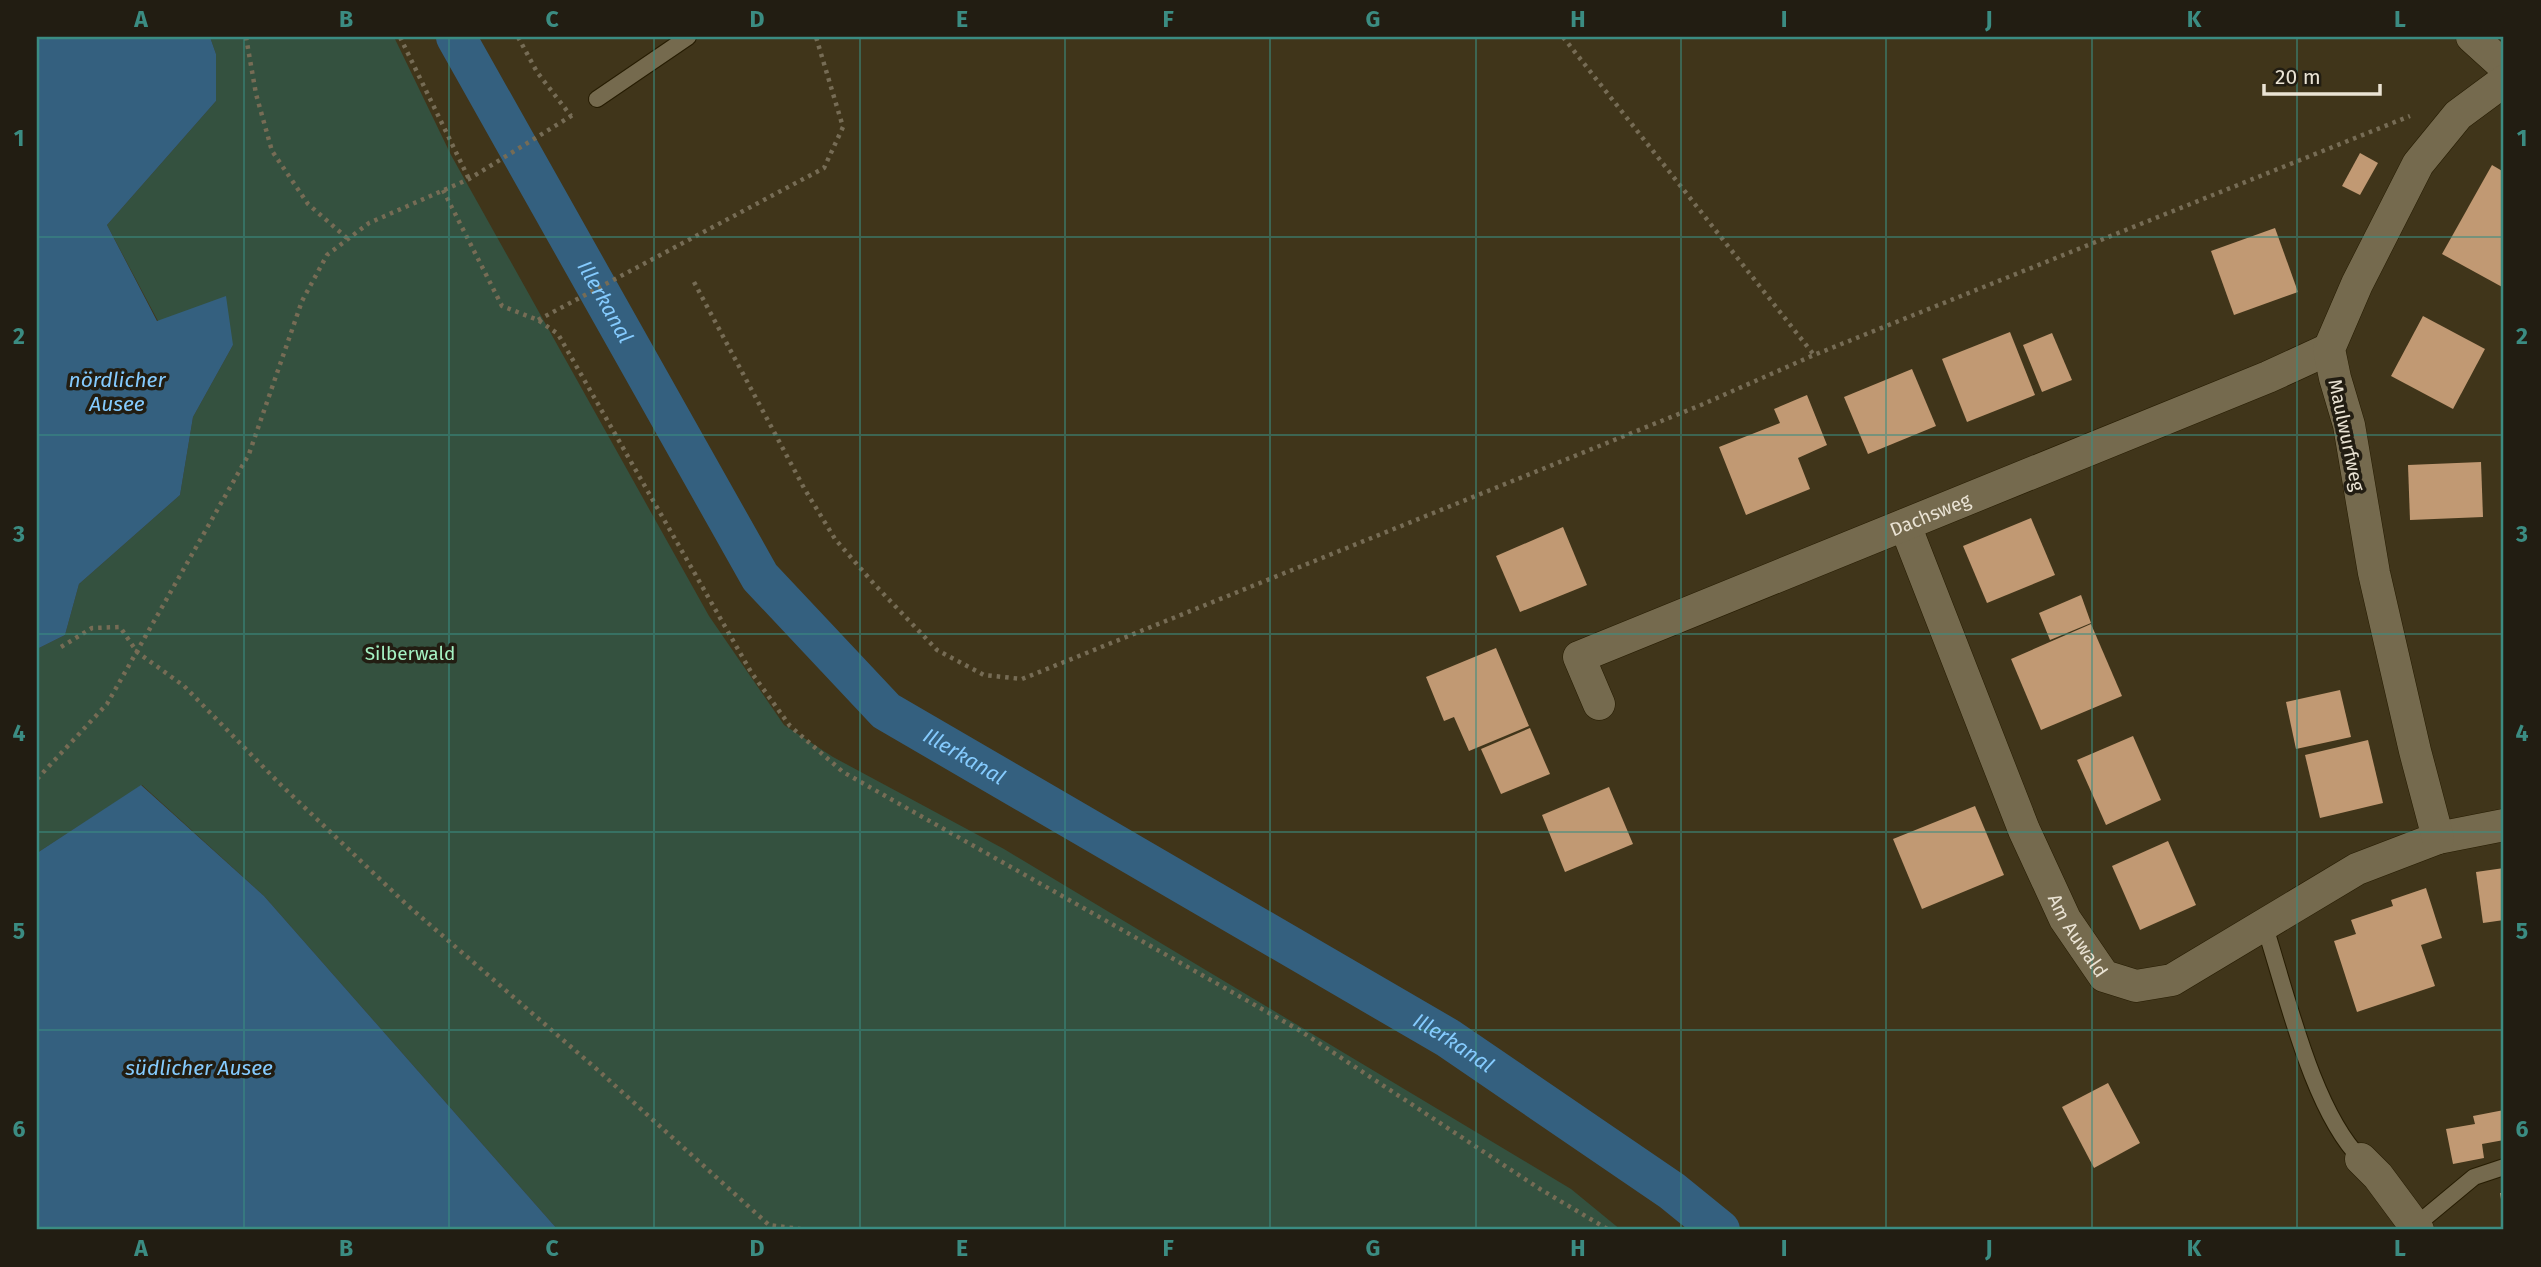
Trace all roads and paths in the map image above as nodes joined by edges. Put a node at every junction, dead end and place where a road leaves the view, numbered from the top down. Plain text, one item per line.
1 (246, 37) edge
2 (400, 37) edge
3 (518, 37) edge
4 (688, 37) edge
5 (816, 37) edge
6 (1563, 37) edge
7 (2472, 37) edge
8 (2504, 66) edge
9 (2504, 82) edge
10 (597, 99) dead end
11 (2415, 114) dead end
12 (469, 179) junction
13 (443, 190) junction
14 (348, 239) junction
15 (694, 282) dead end
16 (538, 320) junction
17 (2329, 349) junction
18 (1814, 355) junction
19 (1905, 525) junction
20 (61, 647) dead end
21 (136, 652) junction
22 (1599, 704) dead end
23 (37, 779) edge
24 (2504, 825) edge
25 (2438, 838) junction
26 (2264, 924) junction
27 (2361, 1159) joint
28 (2504, 1167) edge
29 (2417, 1228) edge
30 (808, 1230) edge
31 (1609, 1230) edge

1 - 14 path
2 - 12 path
3 - 12 path
4 - 10 lane
5 - 16 path
6 - 18 path
7 - 8 street
9 - 17 street
11 - 18 path
12 - 13 path
13 - 14 path
13 - 16 path
14 - 21 path
15 - 18 path
16 - 31 path
17 - 19 street, Dachsweg
17 - 25 street, Maulwurfweg
19 - 22 street, Dachsweg
19 - 26 street, Am Auwald
20 - 21 path
21 - 23 path
21 - 30 path
24 - 25 street, Am Auwald
25 - 26 street, Am Auwald
26 - 27 lane
27 - 29 street
28 - 29 lane

